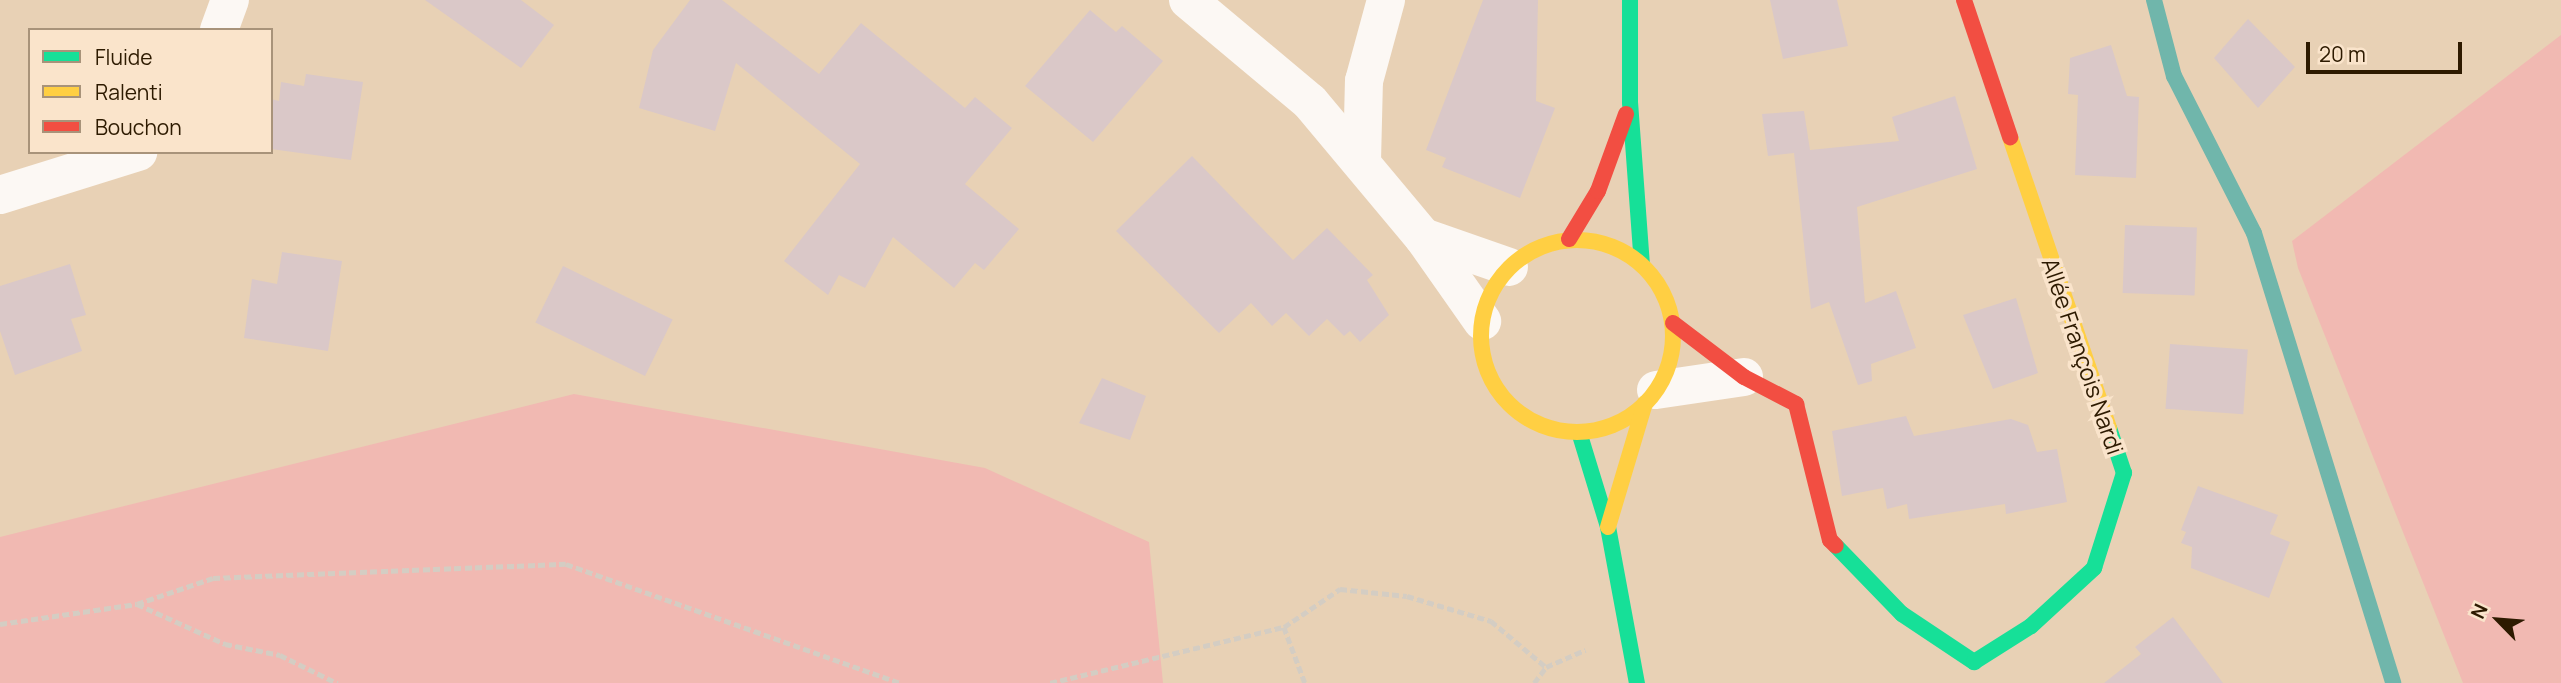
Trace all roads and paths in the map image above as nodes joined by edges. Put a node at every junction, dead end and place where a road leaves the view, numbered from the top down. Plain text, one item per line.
1 (230, 0) edge
2 (1188, 0) edge
3 (1386, 0) edge
4 (1630, 0) edge
5 (1964, 0) edge
6 (220, 28) edge
7 (1630, 102) junction
8 (132, 154) edge
9 (1362, 161) junction
10 (0, 195) edge
11 (1423, 237) junction
12 (1569, 239) junction
13 (1642, 265) junction
14 (1509, 267) junction
15 (1482, 321) junction
16 (1673, 323) junction
17 (1744, 377) junction
18 (1651, 396) junction
19 (1579, 432) junction
20 (1608, 527) junction
21 (137, 604) junction
22 (0, 624) edge
23 (1284, 627) junction
24 (1626, 631) junction
25 (1546, 667) junction
26 (1973, 672) edge
27 (337, 683) edge
28 (900, 683) edge
29 (1050, 683) edge
30 (1305, 683) edge
31 (1534, 683) edge
32 (1637, 683) edge

1 - 6 street
2 - 9 street
3 - 9 street
4 - 7 street
5 - 26 street, Allée François Nardi
7 - 12 street
7 - 13 street
8 - 10 street
9 - 11 street
11 - 14 street
11 - 15 street
12 - 13 street
12 - 14 street
13 - 16 street
14 - 15 street
15 - 19 street
16 - 17 street, Allée François Nardi
16 - 18 street
17 - 18 street
17 - 26 street, Allée François Nardi
18 - 19 street
18 - 20 street
19 - 20 street
20 - 24 street
21 - 22 path
21 - 27 path
21 - 28 path
23 - 25 path
23 - 29 path
23 - 30 path
24 - 25 path
24 - 32 street
25 - 31 path

